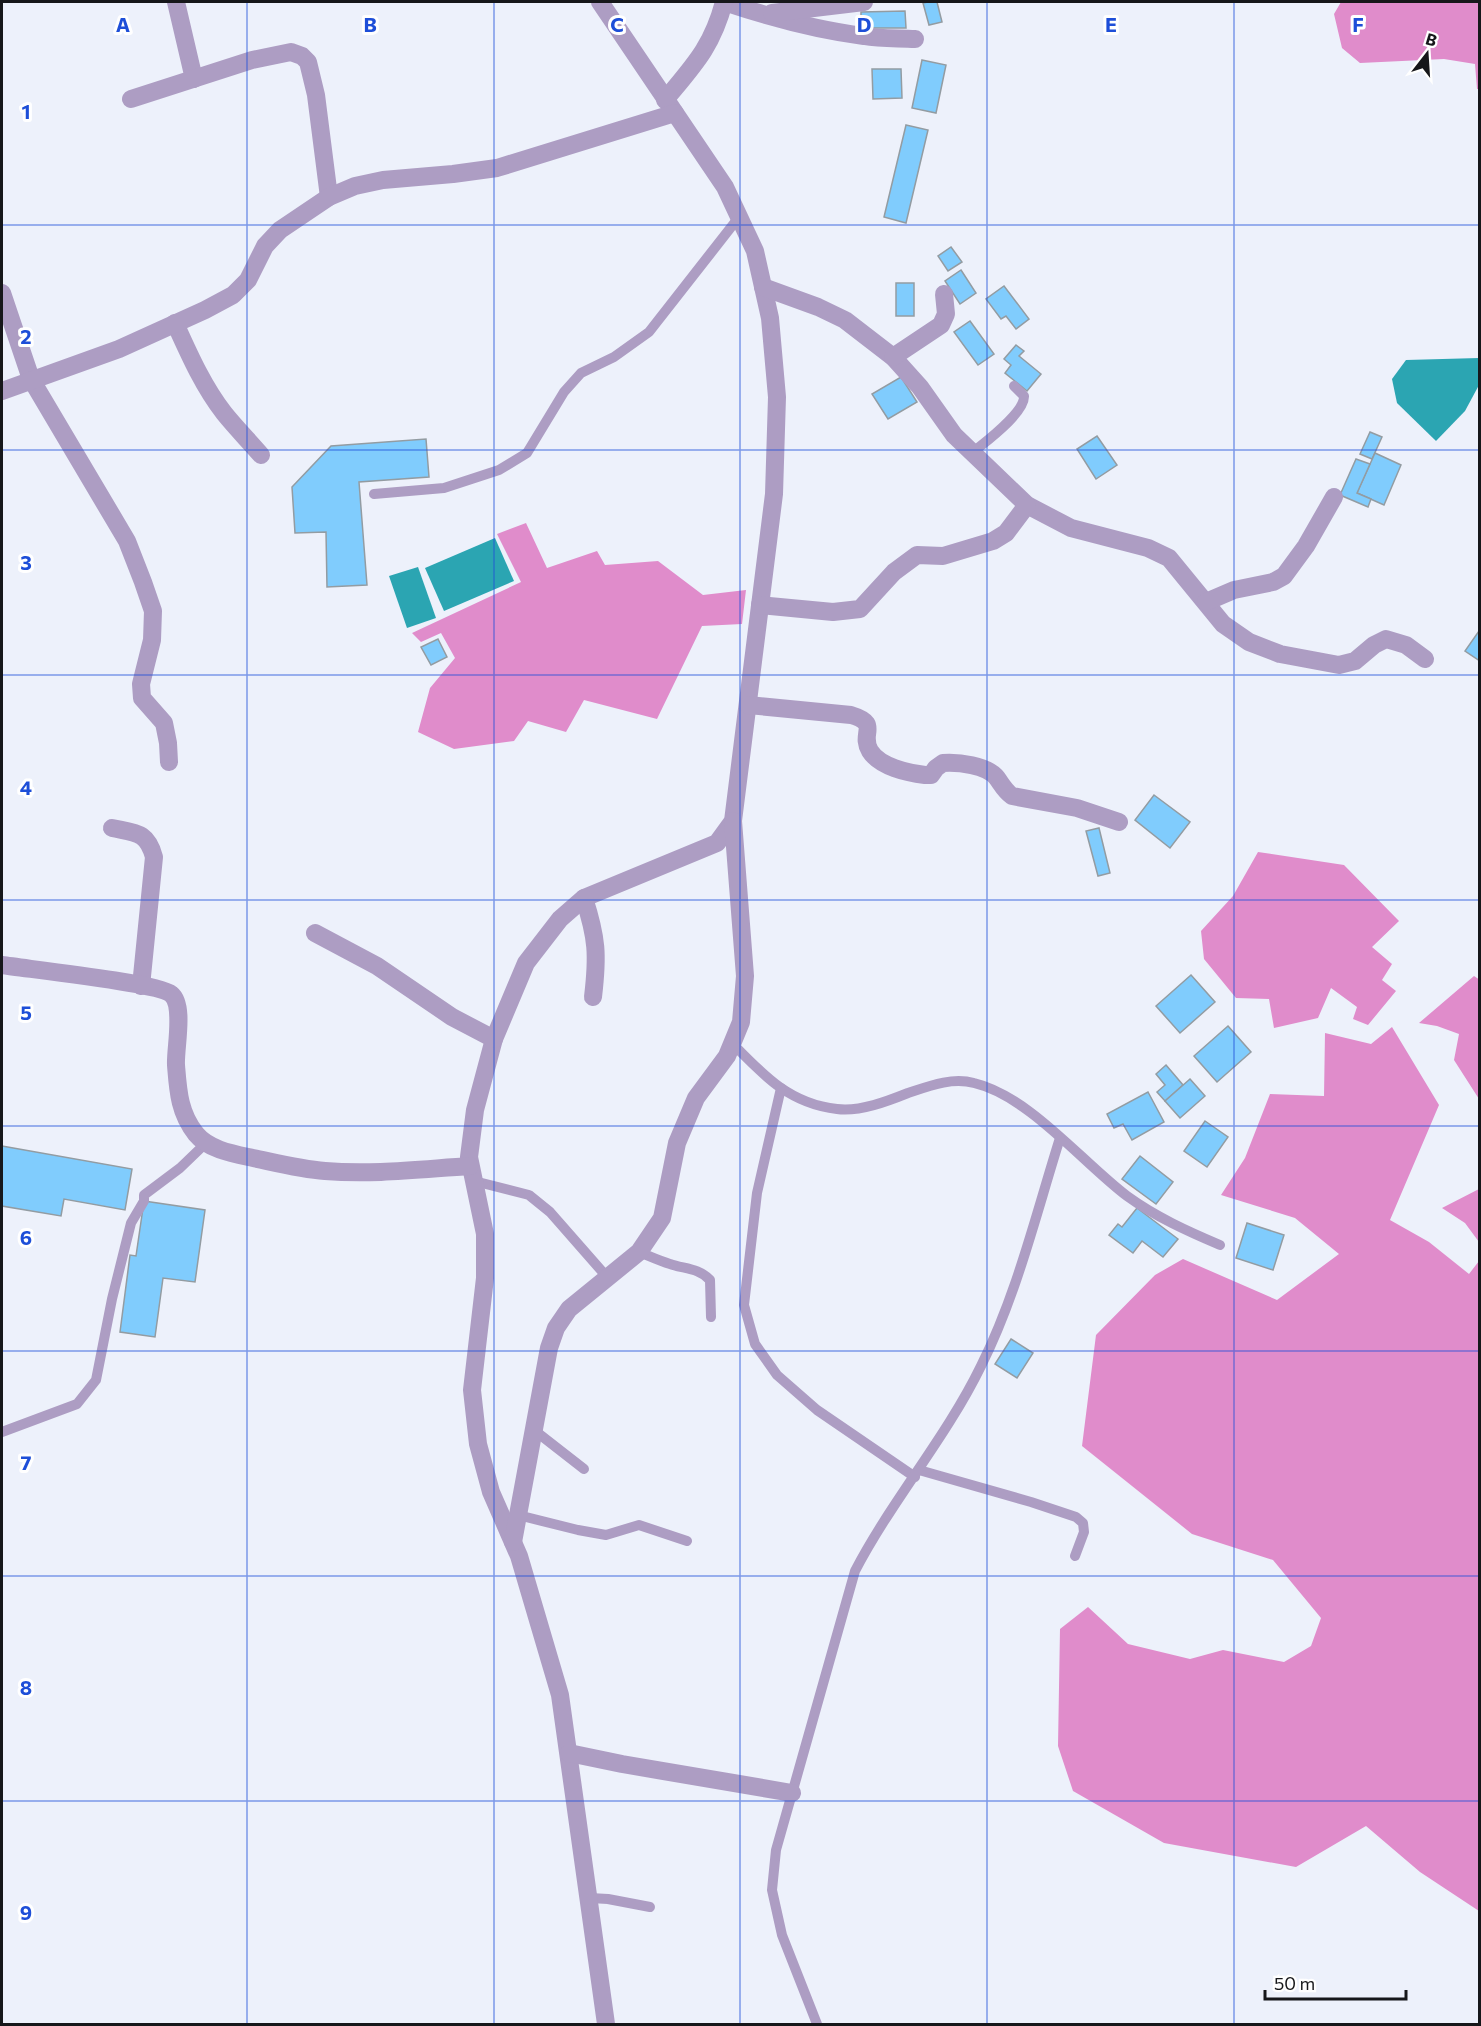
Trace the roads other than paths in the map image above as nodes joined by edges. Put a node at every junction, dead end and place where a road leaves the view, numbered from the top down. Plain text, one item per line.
1 (176, 2) edge
2 (600, 2) edge
3 (724, 2) edge
4 (864, 2) edge
5 (764, 14) junction
6 (915, 39) dead end
7 (194, 79) junction
8 (132, 99) dead end
9 (670, 106) junction
10 (329, 197) junction
11 (739, 217) junction
12 (764, 287) junction
13 (2, 293) edge
14 (944, 294) dead end
15 (175, 323) junction
16 (893, 357) junction
17 (31, 379) junction
18 (1014, 386) dead end
19 (2, 391) edge
20 (972, 453) junction
21 (261, 455) dead end
22 (374, 494) dead end
23 (1334, 497) dead end
24 (1027, 506) junction
25 (1206, 602) junction
26 (760, 605) junction
27 (1425, 659) dead end
28 (748, 705) junction
29 (169, 762) dead end
30 (733, 822) junction
31 (1119, 822) dead end
32 (112, 828) dead end
33 (584, 898) junction
34 (315, 933) dead end
35 (2, 965) edge
36 (141, 986) junction
37 (593, 997) dead end
38 (494, 1039) junction
39 (732, 1043) junction
40 (781, 1088) junction
41 (1057, 1135) junction
42 (206, 1143) junction
43 (472, 1173) junction
44 (1220, 1245) dead end
45 (639, 1252) junction
46 (607, 1277) junction
47 (711, 1317) dead end
48 (534, 1430) junction
49 (2, 1432) edge
50 (584, 1469) dead end
51 (914, 1473) junction
52 (518, 1515) junction
53 (687, 1541) dead end
54 (513, 1542) junction
55 (1075, 1556) dead end
56 (569, 1753) junction
57 (792, 1793) junction
58 (590, 1898) junction
59 (650, 1907) dead end
60 (606, 2025) edge
61 (817, 2025) edge

1 - 7 street
2 - 9 street
3 - 5 street
3 - 9 street
4 - 5 street
5 - 6 street
7 - 8 street
7 - 10 street
9 - 10 street
9 - 11 street
10 - 15 street
11 - 12 street
11 - 22 lane
12 - 16 street
12 - 26 street
13 - 17 street
14 - 16 street
15 - 17 street
15 - 21 street
16 - 20 street
17 - 19 street
17 - 29 street
18 - 20 lane
20 - 24 street
23 - 25 street
24 - 25 street
24 - 26 street
25 - 27 street
26 - 28 street
28 - 30 street
28 - 31 street
30 - 33 street
30 - 39 street
32 - 36 street
33 - 37 street
33 - 38 street
34 - 38 street
35 - 36 street
36 - 42 street
38 - 43 street
39 - 40 lane
39 - 45 street
40 - 41 lane
40 - 51 lane
41 - 44 lane
41 - 51 lane
42 - 43 street
42 - 49 lane
43 - 46 lane
43 - 54 street
45 - 46 street
45 - 47 lane
46 - 48 street
48 - 50 lane
48 - 52 street
51 - 55 lane
51 - 57 lane
52 - 53 lane
52 - 54 street
54 - 56 street
56 - 57 street
56 - 58 street
57 - 61 lane
58 - 59 lane
58 - 60 street

